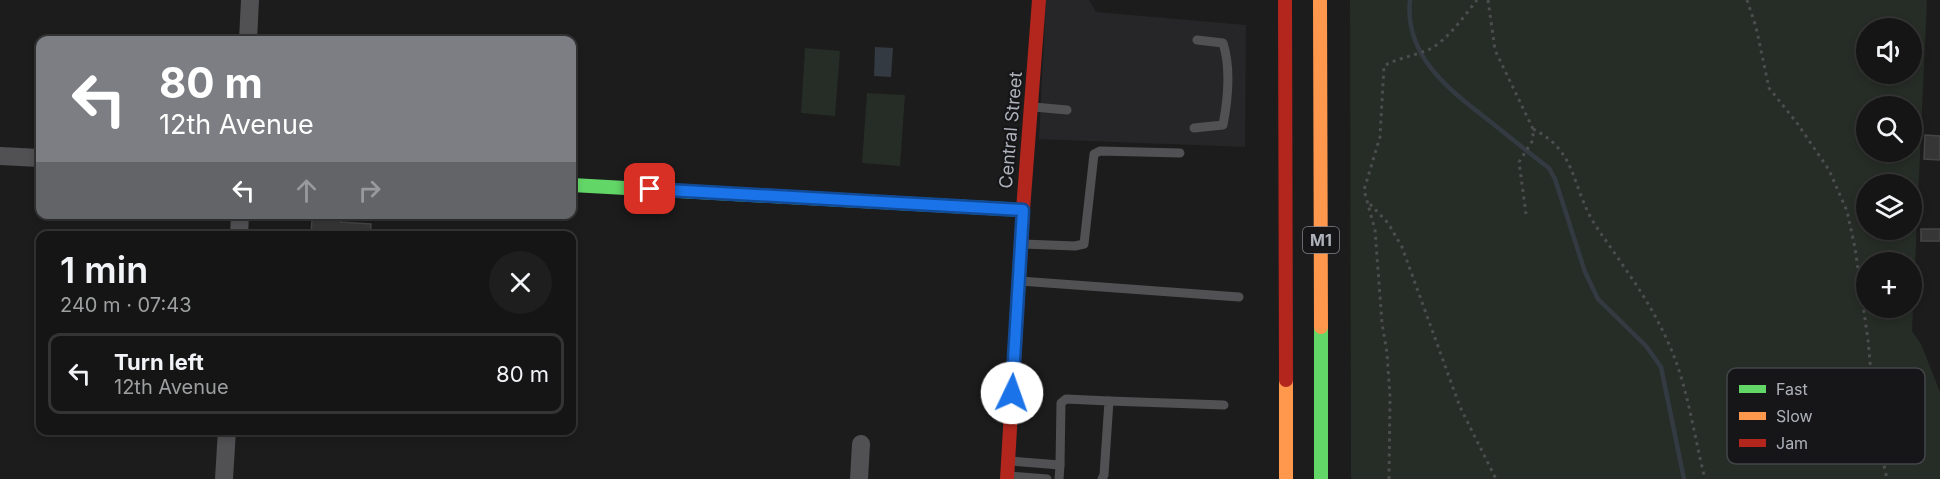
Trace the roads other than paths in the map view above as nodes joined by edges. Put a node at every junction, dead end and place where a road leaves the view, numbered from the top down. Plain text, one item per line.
1 (250, 0) edge
2 (1039, 0) edge
3 (1285, 0) edge
4 (1320, 0) edge
5 (248, 36) edge
6 (1197, 40) dead end
7 (1032, 107) junction
8 (1067, 110) dead end
9 (1194, 128) dead end
10 (1180, 153) dead end
11 (0, 156) edge
12 (36, 158) edge
13 (576, 185) edge
14 (1023, 210) junction
15 (1021, 244) junction
16 (1018, 281) junction
17 (1239, 297) dead end
18 (1109, 401) junction
19 (1224, 405) dead end
20 (227, 435) edge
21 (861, 444) dead end
22 (1008, 461) junction
23 (1060, 465) junction
24 (1007, 477) edge
25 (224, 479) edge
26 (859, 479) edge
27 (1047, 479) edge
28 (1059, 479) edge
29 (1102, 479) edge
30 (1286, 479) edge
31 (1320, 479) edge

1 - 5 street
2 - 7 main road, Central Street
3 - 30 main road, M1
4 - 31 main road, M1
6 - 9 lane
7 - 8 lane
7 - 14 main road, Central Street
10 - 15 lane
11 - 12 street
13 - 14 main road
14 - 15 main road, Central Street
15 - 16 main road, Central Street
16 - 17 lane
16 - 22 main road, Central Street
18 - 19 lane
18 - 23 lane
18 - 29 lane
20 - 25 street
21 - 26 street
22 - 23 lane
22 - 24 main road, Central Street
23 - 28 lane
24 - 27 lane

